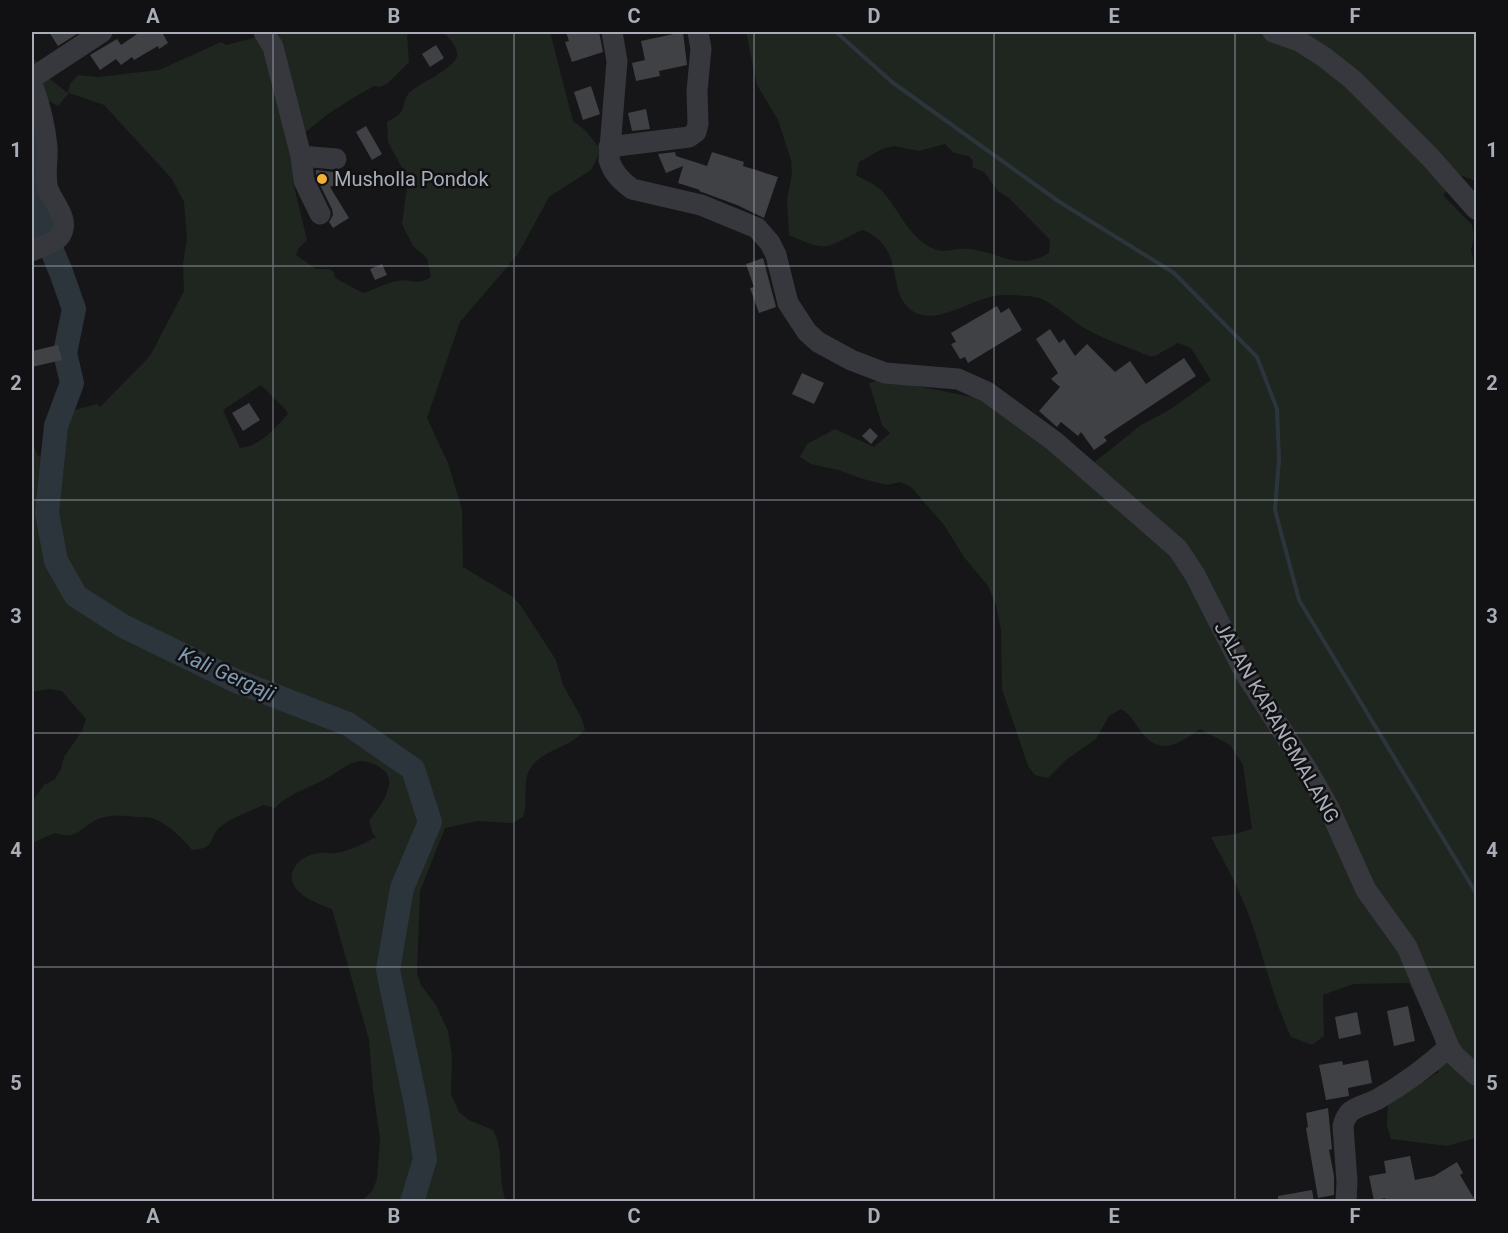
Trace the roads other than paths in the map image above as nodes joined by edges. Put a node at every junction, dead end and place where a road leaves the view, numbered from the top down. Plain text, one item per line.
1 (102, 32) edge
2 (264, 32) edge
3 (612, 32) edge
4 (698, 32) edge
5 (1273, 32) edge
6 (32, 78) edge
7 (32, 84) edge
8 (609, 147) junction
9 (301, 156) junction
10 (336, 159) dead end
11 (1476, 209) edge
12 (320, 214) dead end
13 (32, 251) edge
14 (1449, 1047) junction
15 (1476, 1075) edge
16 (1346, 1202) edge

1 - 6 street
2 - 9 street
3 - 8 street, JALAN KARANGMALANG
4 - 8 street
5 - 11 street
7 - 13 street
8 - 14 street, JALAN KARANGMALANG
9 - 10 street
9 - 12 street
14 - 15 street, JALAN KARANGMALANG
14 - 16 street

